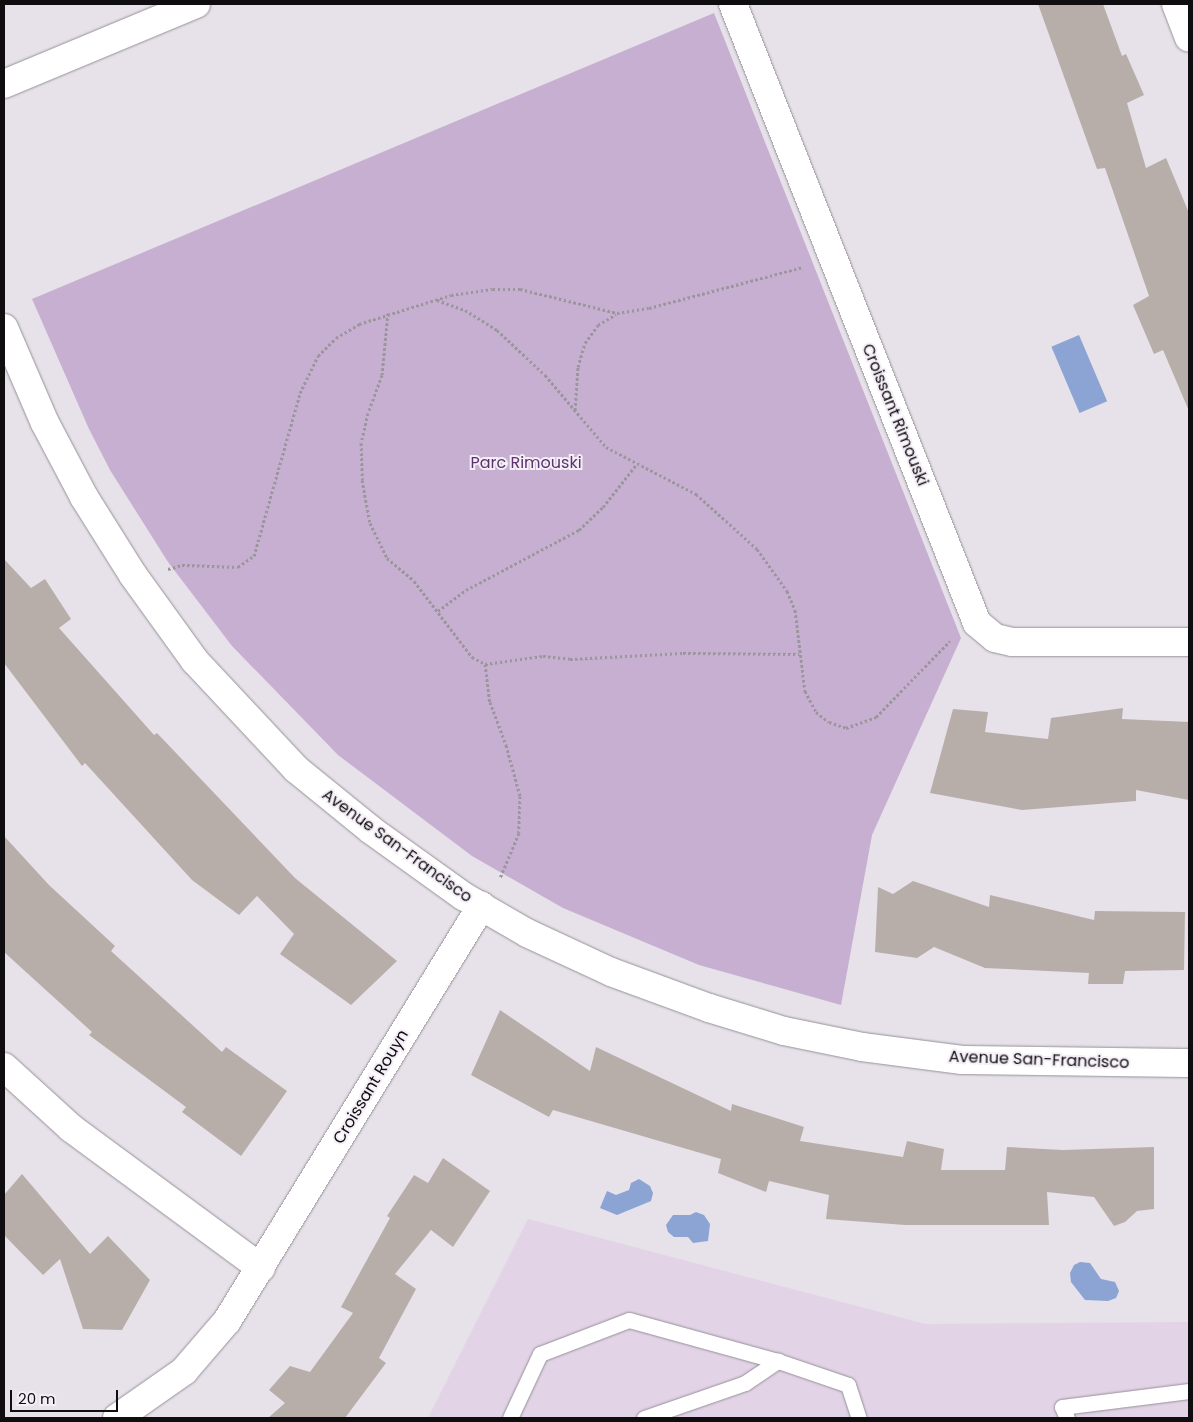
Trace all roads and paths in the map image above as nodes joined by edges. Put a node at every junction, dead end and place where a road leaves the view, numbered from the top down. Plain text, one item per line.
1 (196, 4) edge
2 (733, 4) edge
3 (1176, 4) edge
4 (1189, 38) edge
5 (4, 84) edge
6 (806, 266) dead end
7 (437, 300) junction
8 (388, 313) junction
9 (616, 313) junction
10 (4, 328) edge
11 (575, 410) junction
12 (636, 465) junction
13 (167, 569) dead end
14 (438, 611) junction
15 (953, 638) dead end
16 (1189, 642) edge
17 (800, 654) junction
18 (485, 664) junction
19 (500, 878) dead end
20 (481, 906) junction
21 (1189, 1063) edge
22 (4, 1067) edge
23 (261, 1268) junction
24 (778, 1361) junction
25 (1189, 1390) edge
26 (118, 1418) edge
27 (510, 1418) edge
28 (644, 1418) edge
29 (859, 1418) edge
30 (1067, 1418) edge

1 - 5 street
2 - 16 street, Croissant Rimouski
3 - 4 street
6 - 9 path
7 - 8 path
7 - 9 path
7 - 11 path
8 - 13 path
8 - 14 path
9 - 11 path
10 - 20 street, Avenue San-Francisco
11 - 12 path
12 - 14 path
12 - 17 path
14 - 18 path
15 - 17 path
17 - 18 path
18 - 19 path
20 - 21 street, Avenue San-Francisco
20 - 23 street, Croissant Rouyn
22 - 23 street
23 - 26 street, Croissant Rouyn
24 - 27 lane
24 - 28 lane
24 - 29 lane
25 - 30 lane

